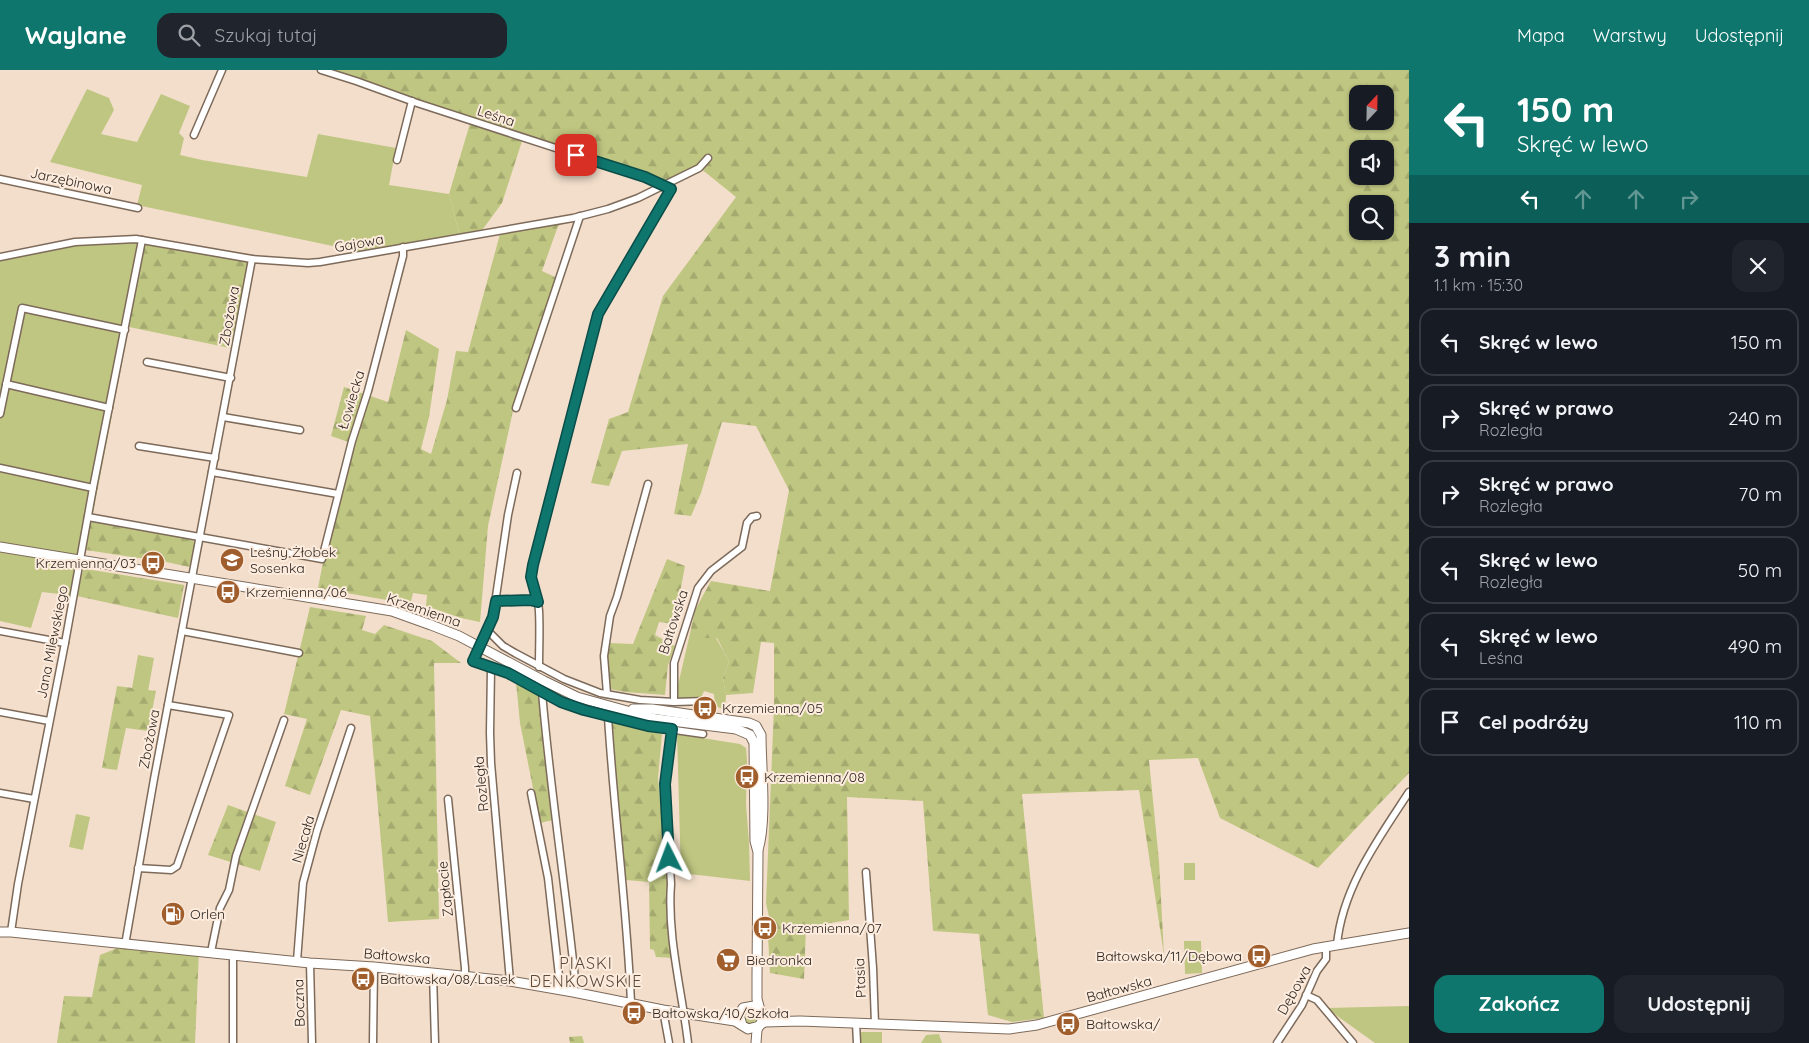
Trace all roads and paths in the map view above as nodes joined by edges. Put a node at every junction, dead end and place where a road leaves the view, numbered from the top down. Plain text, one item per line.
1 (222, 70) edge
2 (320, 70) edge
3 (412, 101) junction
4 (194, 135) dead end
5 (708, 158) dead end
6 (397, 160) dead end
7 (0, 179) edge
8 (663, 185) junction
9 (138, 208) dead end
10 (580, 216) junction
11 (142, 240) junction
12 (403, 248) junction
13 (0, 257) edge
14 (252, 259) junction
15 (125, 330) junction
16 (147, 362) dead end
17 (231, 378) junction
18 (6, 384) junction
19 (109, 408) junction
20 (516, 408) dead end
21 (0, 414) edge
22 (223, 417) junction
23 (300, 430) dead end
24 (139, 446) dead end
25 (215, 458) junction
26 (0, 468) edge
27 (212, 472) junction
28 (517, 473) dead end
29 (648, 484) dead end
30 (93, 488) junction
31 (338, 494) junction
32 (757, 516) dead end
33 (88, 517) junction
34 (200, 538) junction
35 (0, 547) edge
36 (80, 560) junction
37 (192, 578) junction
38 (496, 601) junction
39 (538, 602) junction
40 (487, 630) junction
41 (0, 631) edge
42 (182, 631) junction
43 (65, 642) junction
44 (479, 646) junction
45 (299, 653) dead end
46 (539, 667) junction
47 (491, 668) junction
48 (542, 692) junction
49 (608, 694) junction
50 (706, 701) dead end
51 (674, 702) junction
52 (168, 704) junction
53 (0, 712) edge
54 (608, 717) junction
55 (284, 720) dead end
56 (49, 721) junction
57 (352, 728) dead end
58 (672, 729) junction
59 (703, 734) dead end
60 (1409, 792) edge
61 (531, 793) dead end
62 (0, 794) edge
63 (34, 799) junction
64 (448, 799) dead end
65 (138, 868) junction
66 (866, 872) dead end
67 (0, 932) edge
68 (11, 932) junction
69 (1409, 933) edge
70 (125, 944) junction
71 (1337, 945) junction
72 (1326, 947) junction
73 (211, 952) junction
74 (232, 955) junction
75 (297, 961) junction
76 (310, 963) junction
77 (374, 967) junction
78 (434, 973) junction
79 (465, 976) junction
80 (756, 976) junction
81 (510, 981) junction
82 (558, 989) junction
83 (573, 992) junction
84 (1306, 995) junction
85 (631, 1003) junction
86 (743, 1009) junction
87 (663, 1010) junction
88 (761, 1011) junction
89 (683, 1013) junction
90 (707, 1017) junction
91 (800, 1021) junction
92 (856, 1023) junction
93 (875, 1024) junction
94 (760, 1025) junction
95 (743, 1026) junction
96 (233, 1043) edge
97 (312, 1043) edge
98 (373, 1043) edge
99 (435, 1043) edge
100 (669, 1043) edge
101 (688, 1043) edge
102 (751, 1043) edge
103 (756, 1043) edge
104 (857, 1043) edge
105 (1277, 1043) edge
106 (1353, 1043) edge

1 - 4 street
2 - 3 street, Leśna
3 - 6 street
3 - 8 street, Leśna
5 - 8 street, Gajowa
7 - 9 street, Jarzębinowa
8 - 10 street, Gajowa
8 - 39 street
10 - 12 street, Gajowa
10 - 20 street
11 - 13 street, Gajowa
11 - 14 street, Gajowa
11 - 15 street, Jana Milewskiego
12 - 14 street, Gajowa
12 - 31 street, Łowiecka
14 - 17 street, Zbożowa
15 - 18 street
15 - 19 street, Jana Milewskiego
16 - 17 street
17 - 22 street, Zbożowa
18 - 19 street
18 - 21 street
19 - 30 street, Jana Milewskiego
22 - 23 street
22 - 25 street, Zbożowa
24 - 25 street
25 - 27 street, Zbożowa
26 - 30 street
27 - 31 street
27 - 34 street, Zbożowa
28 - 38 street
29 - 49 street
30 - 33 street, Jana Milewskiego
31 - 34 street, Łowiecka
32 - 51 street, Bałtowska
33 - 34 street
33 - 36 street, Jana Milewskiego
34 - 37 street, Zbożowa
35 - 36 main road, Krzemienna
36 - 37 main road, Krzemienna
36 - 43 street, Jana Milewskiego
37 - 42 street, Zbożowa
37 - 44 main road, Krzemienna
38 - 39 street
38 - 40 street
39 - 46 street
40 - 44 street
40 - 46 street
41 - 43 street
42 - 45 street
42 - 52 street, Zbożowa
43 - 56 street, Jana Milewskiego
44 - 47 street
44 - 80 main road, Krzemienna
46 - 49 street
47 - 48 street
47 - 81 street, Rozległa
48 - 54 street
48 - 83 street
49 - 51 street
50 - 51 street
52 - 65 street, Zbożowa
52 - 65 street
53 - 56 street
54 - 58 street
54 - 85 street
55 - 73 street
56 - 63 street, Jana Milewskiego
57 - 75 street, Niecała
58 - 59 street
58 - 89 street
60 - 71 street
61 - 82 street
62 - 63 street
63 - 68 street, Jana Milewskiego
64 - 79 street, Zapłocie
65 - 70 street, Zbożowa
66 - 93 street, Ptasia
67 - 68 main road, Bałtowska
68 - 70 main road, Bałtowska
69 - 71 main road, Bałtowska
70 - 73 main road, Bałtowska
71 - 72 main road, Bałtowska
72 - 84 street, Dębowa
72 - 93 main road, Bałtowska
73 - 74 main road, Bałtowska
74 - 75 main road, Bałtowska
74 - 96 street
75 - 76 main road, Bałtowska
76 - 77 main road, Bałtowska
76 - 97 street, Boczna
77 - 78 main road, Bałtowska
77 - 98 street
78 - 79 main road, Bałtowska
78 - 99 street
79 - 81 main road, Bałtowska
80 - 86 main road, Krzemienna
80 - 88 main road, Krzemienna
81 - 82 main road, Bałtowska
82 - 83 main road, Bałtowska
83 - 85 main road, Bałtowska
84 - 105 street, Dębowa
84 - 106 street
85 - 87 main road, Bałtowska
86 - 88 main road
86 - 90 main road, Bałtowska
86 - 95 main road
87 - 89 main road, Bałtowska
87 - 100 street
88 - 91 main road, Bałtowska
88 - 94 main road
89 - 90 main road, Bałtowska
89 - 101 street
90 - 95 main road, Bałtowska
91 - 92 main road, Bałtowska
91 - 94 main road, Bałtowska
92 - 93 main road, Bałtowska
92 - 104 street
94 - 95 main road
94 - 103 main road
95 - 102 main road

